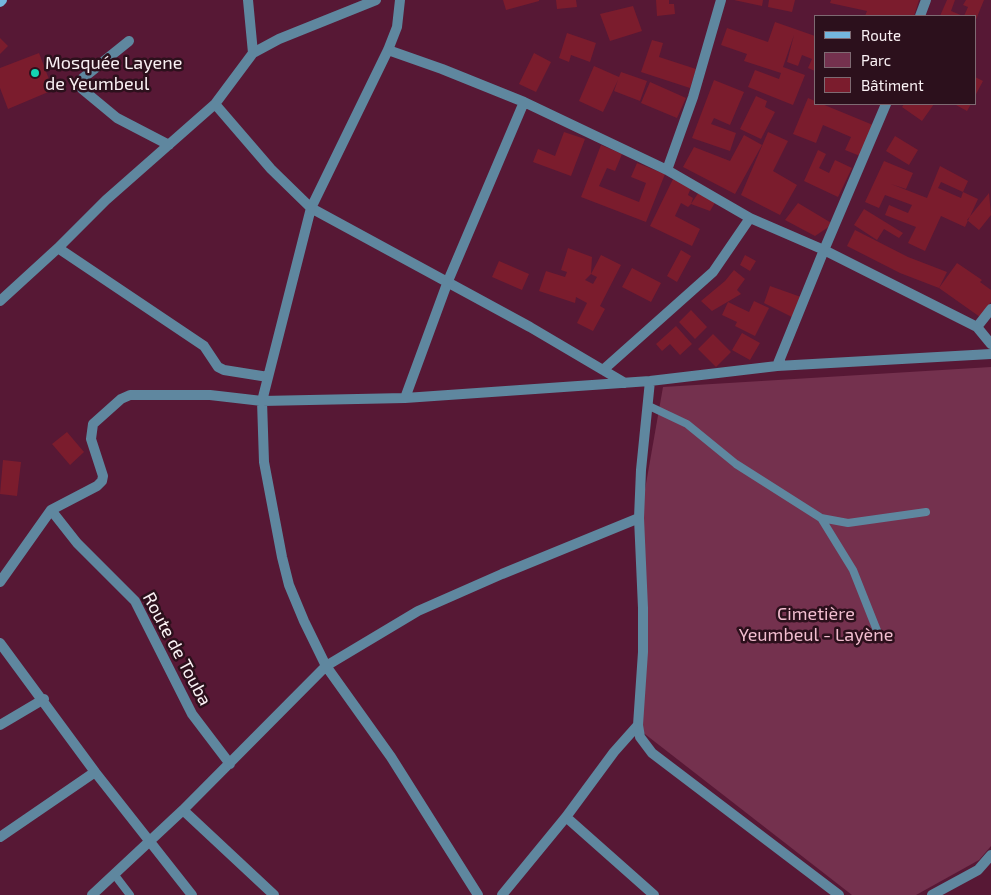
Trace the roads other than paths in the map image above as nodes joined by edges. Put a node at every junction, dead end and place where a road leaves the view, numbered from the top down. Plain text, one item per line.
1 (248, 0) edge
2 (376, 0) edge
3 (400, 0) edge
4 (721, 0) edge
5 (926, 0) edge
6 (920, 15) edge
7 (129, 41) dead end
8 (388, 50) junction
9 (253, 53) junction
10 (524, 102) junction
11 (215, 104) junction
12 (886, 105) edge
13 (169, 145) junction
14 (667, 170) junction
15 (311, 208) junction
16 (750, 218) junction
17 (58, 248) junction
18 (824, 250) junction
19 (448, 282) junction
20 (0, 301) edge
21 (991, 309) edge
22 (977, 327) junction
23 (991, 344) edge
24 (991, 354) edge
25 (777, 366) junction
26 (603, 370) junction
27 (268, 377) junction
28 (650, 381) junction
29 (624, 383) junction
30 (405, 398) junction
31 (262, 401) junction
32 (649, 406) junction
33 (51, 510) junction
34 (926, 512) dead end
35 (639, 518) junction
36 (821, 518) junction
37 (0, 582) edge
38 (878, 633) dead end
39 (0, 643) edge
40 (326, 666) junction
41 (44, 699) junction
42 (0, 725) edge
43 (638, 725) junction
44 (230, 764) junction
45 (95, 772) junction
46 (183, 810) junction
47 (566, 817) junction
48 (0, 837) edge
49 (150, 841) junction
50 (991, 855) edge
51 (114, 874) junction
52 (92, 895) edge
53 (130, 895) edge
54 (192, 895) edge
55 (274, 895) edge
56 (478, 895) edge
57 (502, 895) edge
58 (654, 895) edge
59 (840, 895) edge
60 (932, 895) edge

1 - 9 street
2 - 9 street
3 - 8 street
4 - 14 street
5 - 6 street
7 - 13 street
8 - 10 street
8 - 15 street
9 - 11 street
10 - 14 street
10 - 19 street
11 - 13 street
11 - 15 street
12 - 18 street
13 - 17 street
14 - 16 street
15 - 19 street
15 - 27 street
16 - 18 street
16 - 26 street
17 - 20 street
17 - 27 street
18 - 22 street
18 - 25 street
19 - 26 street
19 - 30 street
21 - 22 street
22 - 23 street
24 - 25 street
25 - 28 street
26 - 29 street
27 - 31 street
28 - 29 street
28 - 32 street
29 - 30 street
30 - 31 street
31 - 33 street
31 - 40 street
32 - 35 street
32 - 36 lane
33 - 37 street
33 - 44 street, Route de Touba
34 - 36 lane
35 - 40 street
35 - 43 street
36 - 38 lane
39 - 41 street
40 - 44 street
40 - 56 street
41 - 42 street
41 - 45 street
43 - 47 street
43 - 59 street
44 - 46 street
45 - 48 street
45 - 49 street
46 - 49 street
46 - 55 street
47 - 57 street
47 - 58 street
49 - 51 street
49 - 54 street
50 - 60 street
51 - 52 street
51 - 53 lane

